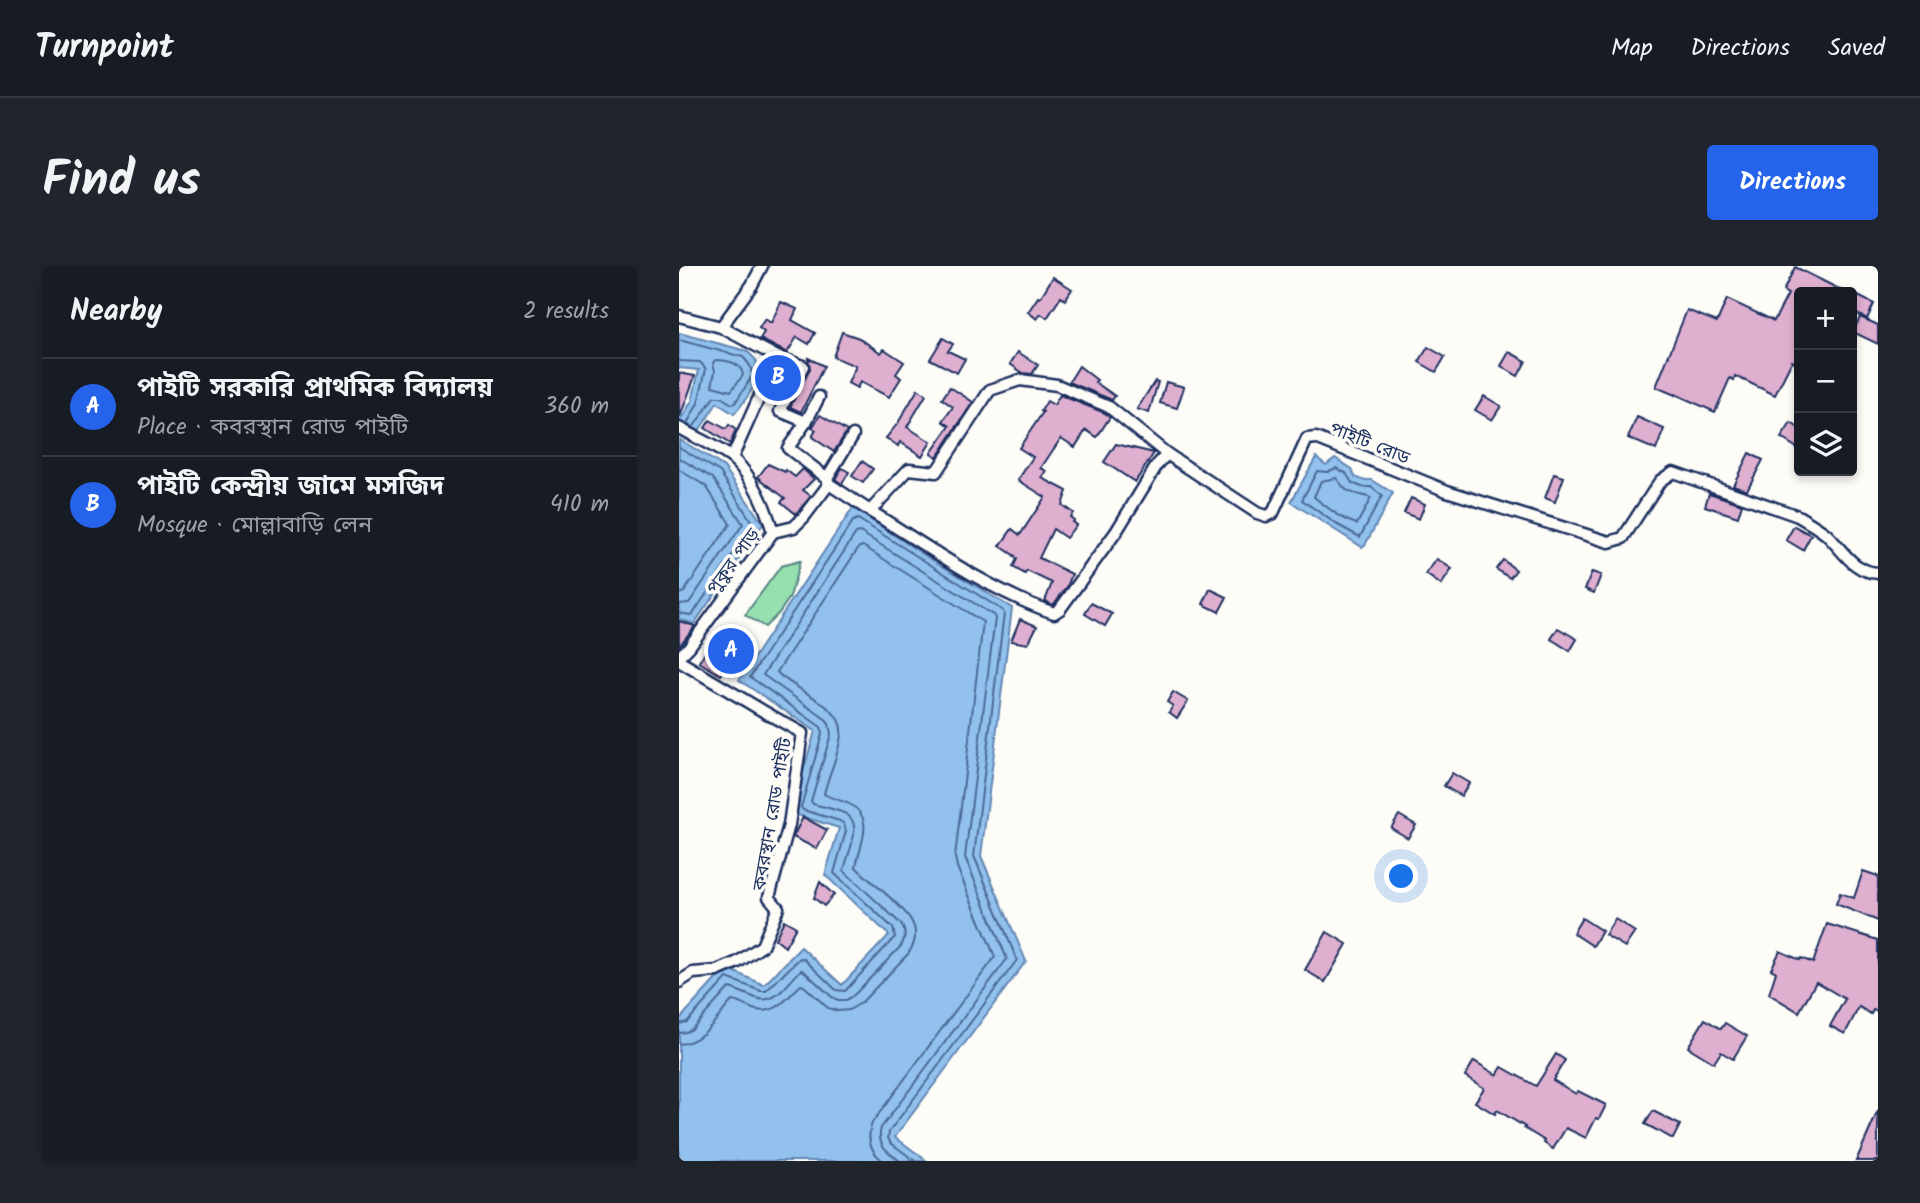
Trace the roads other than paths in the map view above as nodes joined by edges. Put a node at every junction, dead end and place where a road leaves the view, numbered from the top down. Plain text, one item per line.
1 (762, 266) edge
2 (679, 316) edge
3 (721, 327) junction
4 (777, 357) junction
5 (819, 397) dead end
6 (806, 422) junction
7 (679, 428) edge
8 (853, 435) dead end
9 (1167, 454) junction
10 (732, 458) junction
11 (828, 481) junction
12 (870, 511) junction
13 (773, 532) junction
14 (1878, 573) edge
15 (679, 659) edge
16 (679, 982) edge

1 - 3 street
2 - 3 street
3 - 4 street
4 - 6 street
4 - 10 street
5 - 6 street
6 - 11 street
7 - 10 street, পুকুর পাড়
8 - 11 street
9 - 12 street
9 - 12 street
9 - 14 street, পাইটি রোড
10 - 13 street, পুকুর পাড়
11 - 12 street
11 - 13 street
13 - 15 street, পুকুর পাড়
15 - 16 street, কবরস্থান রোড পাইটি

